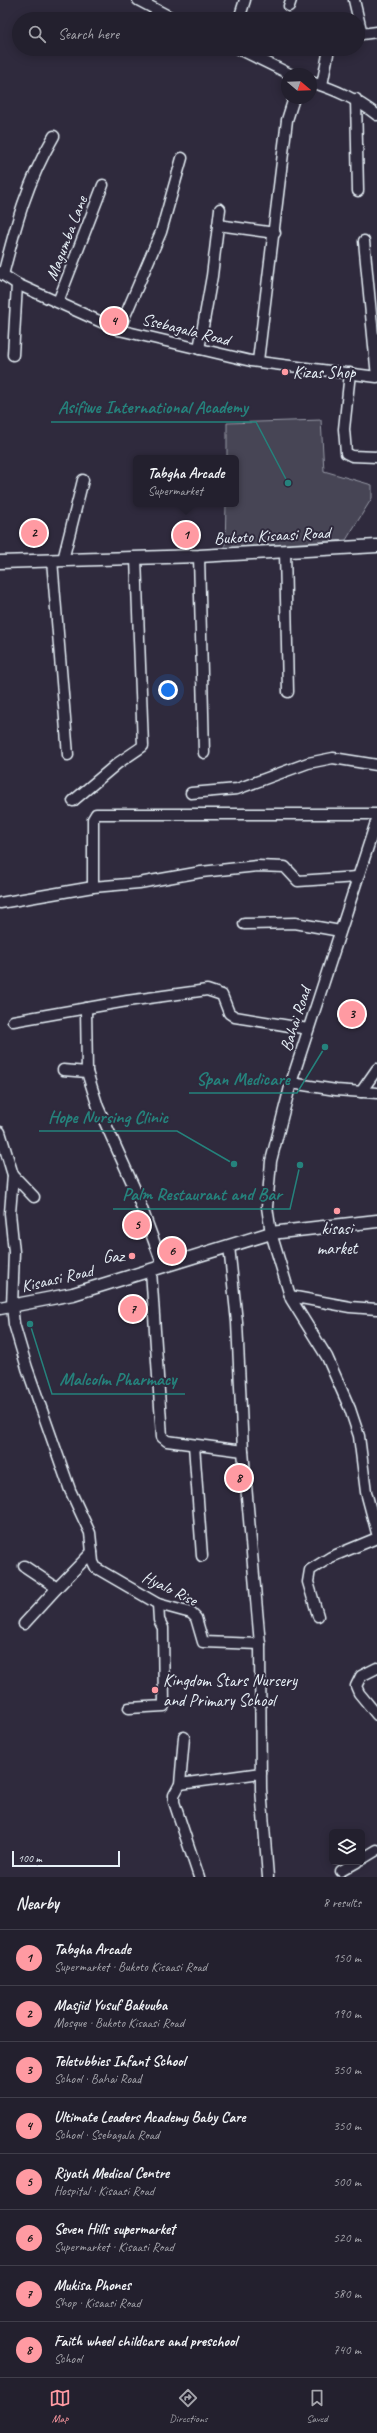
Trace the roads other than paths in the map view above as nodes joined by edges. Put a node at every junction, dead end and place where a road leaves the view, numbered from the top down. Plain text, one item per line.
1 (138, 0) edge
2 (245, 0) edge
3 (354, 0) edge
4 (161, 12) edge
5 (242, 12) edge
6 (356, 12) edge
7 (377, 32) edge
8 (365, 33) edge
9 (253, 56) edge
10 (328, 56) edge
11 (281, 70) edge
12 (317, 84) edge
13 (322, 85) junction
14 (356, 99) junction
15 (292, 104) edge
16 (377, 115) edge
17 (54, 136) dead end
18 (182, 158) dead end
19 (103, 185) dead end
20 (358, 191) dead end
21 (220, 209) dead end
22 (218, 225) junction
23 (275, 233) junction
24 (364, 241) dead end
25 (1, 274) edge
26 (17, 284) junction
27 (58, 302) junction
28 (120, 330) junction
29 (198, 349) junction
30 (13, 355) dead end
31 (258, 362) junction
32 (350, 373) junction
33 (377, 377) edge
34 (377, 457) edge
35 (83, 480) dead end
36 (377, 546) edge
37 (285, 551) junction
38 (199, 556) junction
39 (136, 558) junction
40 (58, 560) junction
41 (0, 562) edge
42 (288, 692) dead end
43 (204, 753) dead end
44 (68, 756) dead end
45 (377, 765) edge
46 (191, 793) dead end
47 (73, 800) dead end
48 (377, 814) edge
49 (377, 819) edge
50 (356, 877) junction
51 (93, 887) junction
52 (0, 903) edge
53 (244, 924) dead end
54 (340, 931) junction
55 (86, 1008) junction
56 (13, 1021) dead end
57 (308, 1029) junction
58 (63, 1070) dead end
59 (377, 1070) edge
60 (87, 1072) junction
61 (291, 1083) junction
62 (360, 1092) junction
63 (377, 1093) edge
64 (0, 1132) edge
65 (13, 1174) junction
66 (34, 1197) dead end
67 (377, 1221) edge
68 (271, 1233) junction
69 (229, 1246) junction
70 (157, 1268) junction
71 (290, 1296) junction
72 (12, 1306) junction
73 (0, 1308) edge
74 (377, 1309) edge
75 (194, 1445) junction
76 (243, 1451) junction
77 (373, 1508) edge
78 (377, 1533) edge
79 (377, 1538) edge
80 (92, 1552) junction
81 (202, 1556) dead end
82 (24, 1566) dead end
83 (57, 1588) junction
84 (158, 1604) junction
85 (318, 1616) dead end
86 (24, 1624) dead end
87 (260, 1644) junction
88 (377, 1668) edge
89 (128, 1708) dead end
90 (377, 1715) edge
91 (184, 1737) dead end
92 (261, 1773) junction
93 (180, 1784) junction
94 (377, 1850) edge
95 (365, 1857) edge
96 (351, 1865) edge
97 (341, 1870) dead end
98 (199, 1877) edge
99 (268, 1877) edge

1 - 4 street
2 - 5 street
3 - 6 street
7 - 8 street
9 - 11 street
10 - 13 street
12 - 13 street
13 - 14 street
14 - 16 street
14 - 20 street
15 - 23 street
17 - 25 street
18 - 28 street
19 - 27 street, Magumba Lane
21 - 22 street
22 - 23 street
22 - 29 street
23 - 31 street
24 - 33 street
25 - 26 street, Ssebagala Road
26 - 27 street, Ssebagala Road
26 - 30 street
27 - 28 street, Ssebagala Road
28 - 29 street, Ssebagala Road
29 - 31 street, Ssebagala Road
31 - 32 street, Ssebagala Road
32 - 33 street, Ssebagala Road
32 - 34 street
35 - 40 street
36 - 37 main road, Bukoto Kisaasi Road
37 - 38 main road, Bukoto Kisaasi Road
37 - 42 street
38 - 39 main road, Bukoto Kisaasi Road
38 - 43 street
39 - 40 main road, Bukoto Kisaasi Road
39 - 47 street
40 - 41 main road, Bukoto Kisaasi Road
40 - 44 street
45 - 46 street
48 - 51 street
49 - 50 street, Bahai Road
50 - 51 street
50 - 54 street, Bahai Road
51 - 52 street
53 - 54 street
54 - 57 street, Bahai Road
55 - 56 street
55 - 57 street
55 - 60 street
57 - 61 street, Bahai Road
58 - 60 street
59 - 62 street
60 - 70 street
61 - 62 street
61 - 68 street, Bahai Road
62 - 63 street
64 - 65 street
65 - 66 street
65 - 72 street, Hyalo Rise
67 - 68 main road, Kisaasi Road
68 - 69 main road, Kisaasi Road
68 - 71 street, Bahai Road
69 - 70 main road, Kisaasi Road
69 - 76 street
70 - 72 main road, Kisaasi Road
70 - 75 street
71 - 74 street
71 - 77 street, Bahai Road
72 - 73 main road, Kisaasi Road
72 - 80 street, Hyalo Rise
75 - 76 street
75 - 81 street
76 - 87 street
77 - 78 street, Bahai Road
79 - 85 street
80 - 83 street
80 - 84 street, Hyalo Rise
82 - 83 street
83 - 86 street
84 - 87 street, Hyalo Rise
84 - 89 street
87 - 92 street
88 - 90 street
91 - 93 street
92 - 93 street
92 - 99 street
93 - 98 street
94 - 95 street
96 - 97 street

